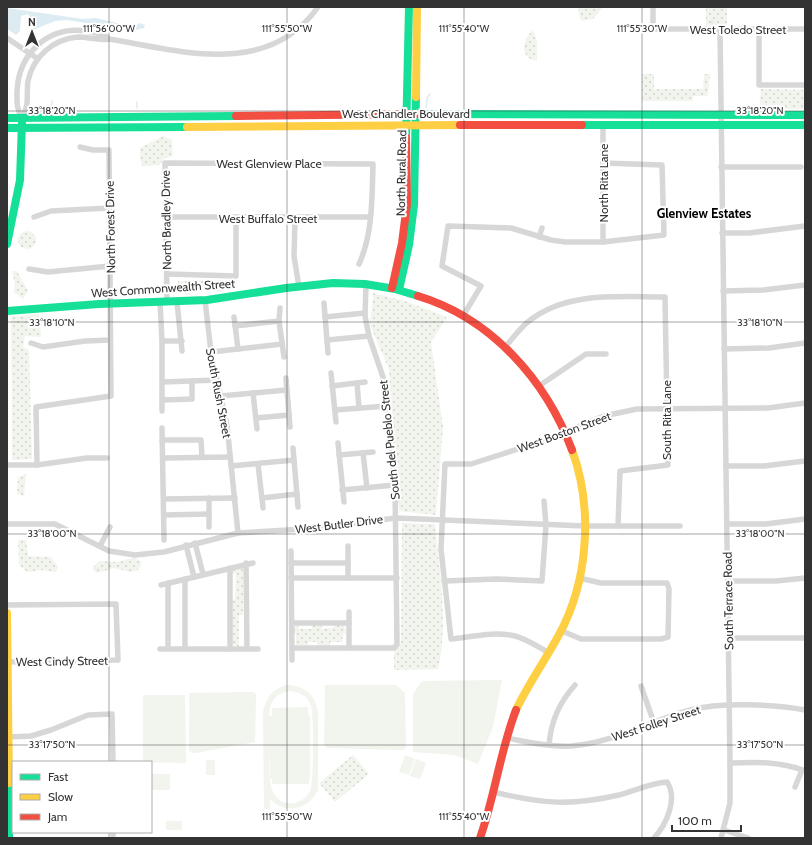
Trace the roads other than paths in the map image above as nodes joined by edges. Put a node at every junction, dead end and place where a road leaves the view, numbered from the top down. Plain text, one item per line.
1 (318, 7) edge
2 (409, 7) edge
3 (417, 7) edge
4 (654, 7) edge
5 (720, 29) junction
6 (759, 29) junction
7 (805, 29) edge
8 (7, 38) edge
9 (109, 39) junction
10 (29, 54) junction
11 (38, 59) junction
12 (805, 85) edge
13 (544, 114) junction
14 (721, 114) junction
15 (410, 115) junction
16 (805, 115) edge
17 (22, 117) junction
18 (7, 118) edge
19 (410, 125) junction
20 (544, 125) junction
21 (603, 125) junction
22 (721, 125) junction
23 (805, 125) edge
24 (7, 128) edge
25 (21, 128) junction
26 (80, 147) dead end
27 (165, 163) joint
28 (603, 163) junction
29 (721, 167) junction
30 (801, 167) dead end
31 (109, 208) junction
32 (34, 217) dead end
33 (166, 218) junction
34 (370, 218) junction
35 (236, 219) junction
36 (295, 219) junction
37 (805, 226) edge
38 (542, 228) dead end
39 (8, 232) edge
40 (722, 233) junction
41 (539, 237) junction
42 (603, 242) junction
43 (7, 244) edge
44 (359, 264) dead end
45 (110, 266) junction
46 (29, 269) dead end
47 (167, 274) junction
48 (366, 285) junction
49 (805, 285) edge
50 (298, 287) junction
51 (395, 289) junction
52 (723, 291) junction
53 (205, 300) junction
54 (164, 302) junction
55 (177, 302) junction
56 (111, 303) junction
57 (324, 303) dead end
58 (280, 308) dead end
59 (7, 311) edge
60 (365, 313) junction
61 (463, 316) junction
62 (234, 317) dead end
63 (325, 317) junction
64 (280, 321) junction
65 (235, 326) junction
66 (369, 336) junction
67 (110, 340) junction
68 (328, 340) junction
69 (162, 341) junction
70 (182, 341) junction
71 (32, 343) dead end
72 (805, 343) edge
73 (282, 344) junction
74 (506, 346) junction
75 (238, 349) junction
76 (724, 349) junction
77 (182, 350) dead end
78 (211, 352) junction
79 (328, 352) dead end
80 (606, 354) dead end
81 (284, 357) dead end
82 (331, 373) dead end
83 (286, 378) dead end
84 (217, 380) junction
85 (192, 381) junction
86 (162, 382) junction
87 (365, 382) dead end
88 (357, 383) junction
89 (332, 386) junction
90 (540, 386) junction
91 (286, 390) junction
92 (253, 393) junction
93 (221, 396) junction
94 (162, 400) junction
95 (805, 403) edge
96 (387, 406) junction
97 (725, 407) junction
98 (359, 408) junction
99 (666, 408) junction
100 (335, 410) junction
101 (162, 411) dead end
102 (289, 415) junction
103 (256, 418) junction
104 (336, 422) dead end
105 (290, 427) dead end
106 (162, 428) dead end
107 (257, 428) dead end
108 (566, 432) junction
109 (162, 440) junction
110 (338, 443) dead end
111 (292, 448) dead end
112 (373, 452) dead end
113 (363, 453) junction
114 (339, 455) junction
115 (202, 457) junction
116 (230, 457) junction
117 (108, 458) dead end
118 (164, 458) junction
119 (294, 460) junction
120 (805, 461) edge
121 (258, 464) junction
122 (7, 465) edge
123 (37, 465) junction
124 (231, 466) junction
125 (726, 466) junction
126 (395, 486) junction
127 (367, 488) junction
128 (342, 490) junction
129 (297, 494) junction
130 (164, 498) junction
131 (209, 498) junction
132 (235, 498) junction
133 (262, 498) junction
134 (544, 501) dead end
135 (344, 502) dead end
136 (298, 507) dead end
137 (263, 508) dead end
138 (209, 514) junction
139 (164, 515) junction
140 (396, 518) junction
141 (441, 519) junction
142 (805, 519) edge
143 (7, 524) edge
144 (727, 524) junction
145 (546, 525) junction
146 (585, 526) junction
147 (618, 526) junction
148 (680, 526) dead end
149 (110, 527) dead end
150 (209, 527) dead end
151 (238, 533) junction
152 (164, 540) dead end
153 (195, 543) junction
154 (186, 545) junction
155 (100, 546) junction
156 (348, 546) dead end
157 (291, 551) dead end
158 (246, 563) junction
159 (253, 563) dead end
160 (291, 563) junction
161 (348, 563) junction
162 (230, 568) junction
163 (198, 576) junction
164 (291, 578) junction
165 (348, 578) junction
166 (397, 578) junction
167 (579, 578) junction
168 (805, 578) edge
169 (185, 579) junction
170 (444, 581) junction
171 (728, 581) junction
172 (168, 583) junction
173 (162, 585) dead end
174 (7, 605) edge
175 (349, 612) dead end
176 (7, 613) edge
177 (292, 623) junction
178 (349, 623) junction
179 (562, 630) junction
180 (729, 638) junction
181 (805, 638) edge
182 (292, 648) junction
183 (349, 648) junction
184 (160, 649) dead end
185 (168, 649) junction
186 (185, 649) junction
187 (230, 649) junction
188 (246, 649) junction
189 (258, 649) dead end
190 (549, 653) junction
191 (292, 660) dead end
192 (7, 662) edge
193 (575, 685) dead end
194 (641, 686) dead end
195 (730, 706) junction
196 (805, 710) edge
197 (654, 723) junction
198 (8, 737) edge
199 (507, 738) junction
200 (549, 745) junction
201 (113, 761) edge
202 (730, 763) junction
203 (804, 771) edge
204 (795, 788) dead end
205 (494, 792) junction
206 (10, 795) edge
207 (724, 830) junction
208 (9, 838) edge
209 (480, 838) edge
210 (654, 838) edge
211 (721, 838) edge
212 (748, 838) edge

1 - 9 street
2 - 15 main road, North Rural Road
3 - 15 main road, North Rural Road
4 - 5 street, West Toledo Street
5 - 6 street, West Toledo Street
5 - 14 street, South Terrace Road
6 - 7 street, West Toledo Street
6 - 12 street
8 - 10 street
9 - 10 street
9 - 11 street
10 - 11 street
10 - 17 street
11 - 17 street
13 - 14 main road, West Chandler Boulevard
13 - 15 main road, West Chandler Boulevard
13 - 20 main road
14 - 16 main road, West Chandler Boulevard
14 - 22 street, South Terrace Road
15 - 17 main road, West Chandler Boulevard
15 - 19 main road, North Rural Road
17 - 18 main road, West Chandler Boulevard
17 - 25 main road
19 - 20 main road, West Chandler Boulevard
19 - 25 main road, West Chandler Boulevard
19 - 51 main road, North Rural Road
20 - 21 main road, West Chandler Boulevard
21 - 22 main road, West Chandler Boulevard
21 - 28 street, North Rita Lane
22 - 23 main road, West Chandler Boulevard
22 - 29 street, South Terrace Road
24 - 25 main road, West Chandler Boulevard
25 - 39 main road
26 - 31 street, North Forest Drive
27 - 33 street, North Bradley Drive
27 - 34 street, West Glenview Place
28 - 42 street, North Rita Lane
28 - 42 street
29 - 30 street
29 - 40 street, South Terrace Road
31 - 32 street
31 - 45 street, North Forest Drive
33 - 35 street, West Buffalo Street
33 - 47 street, North Bradley Drive
34 - 36 street, West Buffalo Street
34 - 44 street
35 - 36 street, West Buffalo Street
35 - 47 street
36 - 50 street
37 - 40 street
38 - 41 street
39 - 43 main road
40 - 52 street, South Terrace Road
41 - 42 street
41 - 61 street
45 - 46 street
45 - 56 street, North Forest Drive
47 - 54 street, North Bradley Drive
48 - 50 main road, West Commonwealth Street
48 - 51 main road, West Commonwealth Street
48 - 60 street, South del Pueblo Street
49 - 52 street
50 - 53 main road, West Commonwealth Street
51 - 61 main road, West Commonwealth Street
52 - 76 street, South Terrace Road
53 - 55 main road, West Commonwealth Street
53 - 78 street, South Rush Street
54 - 55 main road, West Commonwealth Street
54 - 56 main road, West Commonwealth Street
54 - 69 street, North Bradley Drive
55 - 70 street
56 - 59 main road, West Commonwealth Street
56 - 67 street, North Forest Drive
57 - 63 street
58 - 64 street
60 - 63 street
60 - 66 street, South del Pueblo Street
61 - 74 main road, West Commonwealth Street
62 - 65 street
63 - 68 street
64 - 65 street
64 - 73 street
65 - 75 street
66 - 68 street
66 - 96 street, South del Pueblo Street
67 - 71 street
67 - 123 street, North Forest Drive
68 - 79 street
69 - 70 street
69 - 86 street, North Bradley Drive
70 - 77 street
72 - 76 street
73 - 75 street
73 - 81 street
74 - 90 main road, West Commonwealth Street
74 - 99 street, South Rita Lane
75 - 78 street
76 - 97 street, South Terrace Road
78 - 84 street, South Rush Street
80 - 90 street
82 - 89 street
83 - 91 street
84 - 85 street
84 - 93 street, South Rush Street
85 - 86 street
85 - 94 street
86 - 94 street, North Bradley Drive
87 - 88 street
88 - 89 street
88 - 98 street
89 - 100 street
90 - 108 main road, West Commonwealth Street
91 - 92 street
91 - 102 street
92 - 93 street
92 - 103 street
93 - 116 street, South Rush Street
94 - 101 street, North Bradley Drive
95 - 97 street, West Boston Street
96 - 98 street
96 - 126 street, South del Pueblo Street
97 - 99 street, West Boston Street
97 - 125 street, South Terrace Road
98 - 100 street
99 - 108 street, West Boston Street
99 - 147 street, South Rita Lane
100 - 104 street
102 - 103 street
102 - 105 street
103 - 107 street
106 - 109 street
108 - 141 street, West Boston Street
108 - 146 main road, West Commonwealth Street
109 - 115 street
109 - 118 street
110 - 114 street
111 - 119 street
112 - 113 street
113 - 114 street
113 - 127 street
114 - 128 street
115 - 116 street
115 - 118 street
116 - 124 street, South Rush Street
117 - 123 street
118 - 130 street
119 - 121 street
119 - 129 street
120 - 125 street
121 - 124 street
121 - 133 street
122 - 123 street
124 - 132 street, South Rush Street
125 - 144 street, South Terrace Road
126 - 127 street
126 - 140 street, South del Pueblo Street
127 - 128 street
128 - 135 street
129 - 133 street
129 - 136 street
130 - 131 street
130 - 139 street
131 - 132 street
131 - 138 street
132 - 151 street, South Rush Street
133 - 137 street
134 - 145 street
138 - 139 street
138 - 150 street
139 - 152 street
140 - 141 street, West Butler Drive
140 - 151 street, West Butler Drive
140 - 166 street, South del Pueblo Street
141 - 145 street, West Butler Drive
141 - 170 street
142 - 144 street
143 - 155 street, West Butler Drive
144 - 171 street, South Terrace Road
145 - 146 street, West Butler Drive
145 - 170 street
146 - 147 street, West Butler Drive
146 - 167 main road, West Commonwealth Street
147 - 148 street, West Butler Drive
149 - 155 street
151 - 153 street, West Butler Drive
153 - 154 street, West Butler Drive
153 - 163 street
154 - 155 street, West Butler Drive
154 - 163 street
156 - 161 street
157 - 160 street
158 - 159 street
158 - 162 street
158 - 188 street
160 - 161 street
160 - 164 street
161 - 165 street
162 - 163 street
162 - 187 street
163 - 169 street
164 - 165 street
164 - 177 street
165 - 166 street
166 - 183 street, South del Pueblo Street
167 - 179 main road, West Commonwealth Street
167 - 179 street
168 - 171 street
169 - 172 street
169 - 186 street
170 - 190 street
171 - 180 street, South Terrace Road
172 - 173 street
172 - 185 street
174 - 192 street, West Cindy Street
175 - 178 street
176 - 192 main road
177 - 178 street
177 - 182 street
178 - 183 street
179 - 190 main road, West Commonwealth Street
180 - 181 street
180 - 195 street, South Terrace Road
182 - 183 street
182 - 191 street
184 - 185 street
185 - 186 street
186 - 187 street
187 - 188 street
188 - 189 street
190 - 199 main road, West Commonwealth Street
192 - 198 main road
193 - 200 street
194 - 197 street
195 - 196 street, West Folley Street
195 - 197 street, West Folley Street
195 - 202 street, South Terrace Road
197 - 200 street, West Folley Street
198 - 201 street
198 - 206 main road
199 - 200 street, West Folley Street
199 - 205 main road, West Commonwealth Street
202 - 203 street
202 - 207 street, South Terrace Road
203 - 204 street
205 - 209 main road, West Commonwealth Street
205 - 210 street
206 - 208 main road
207 - 211 street, South Terrace Road
207 - 212 street

